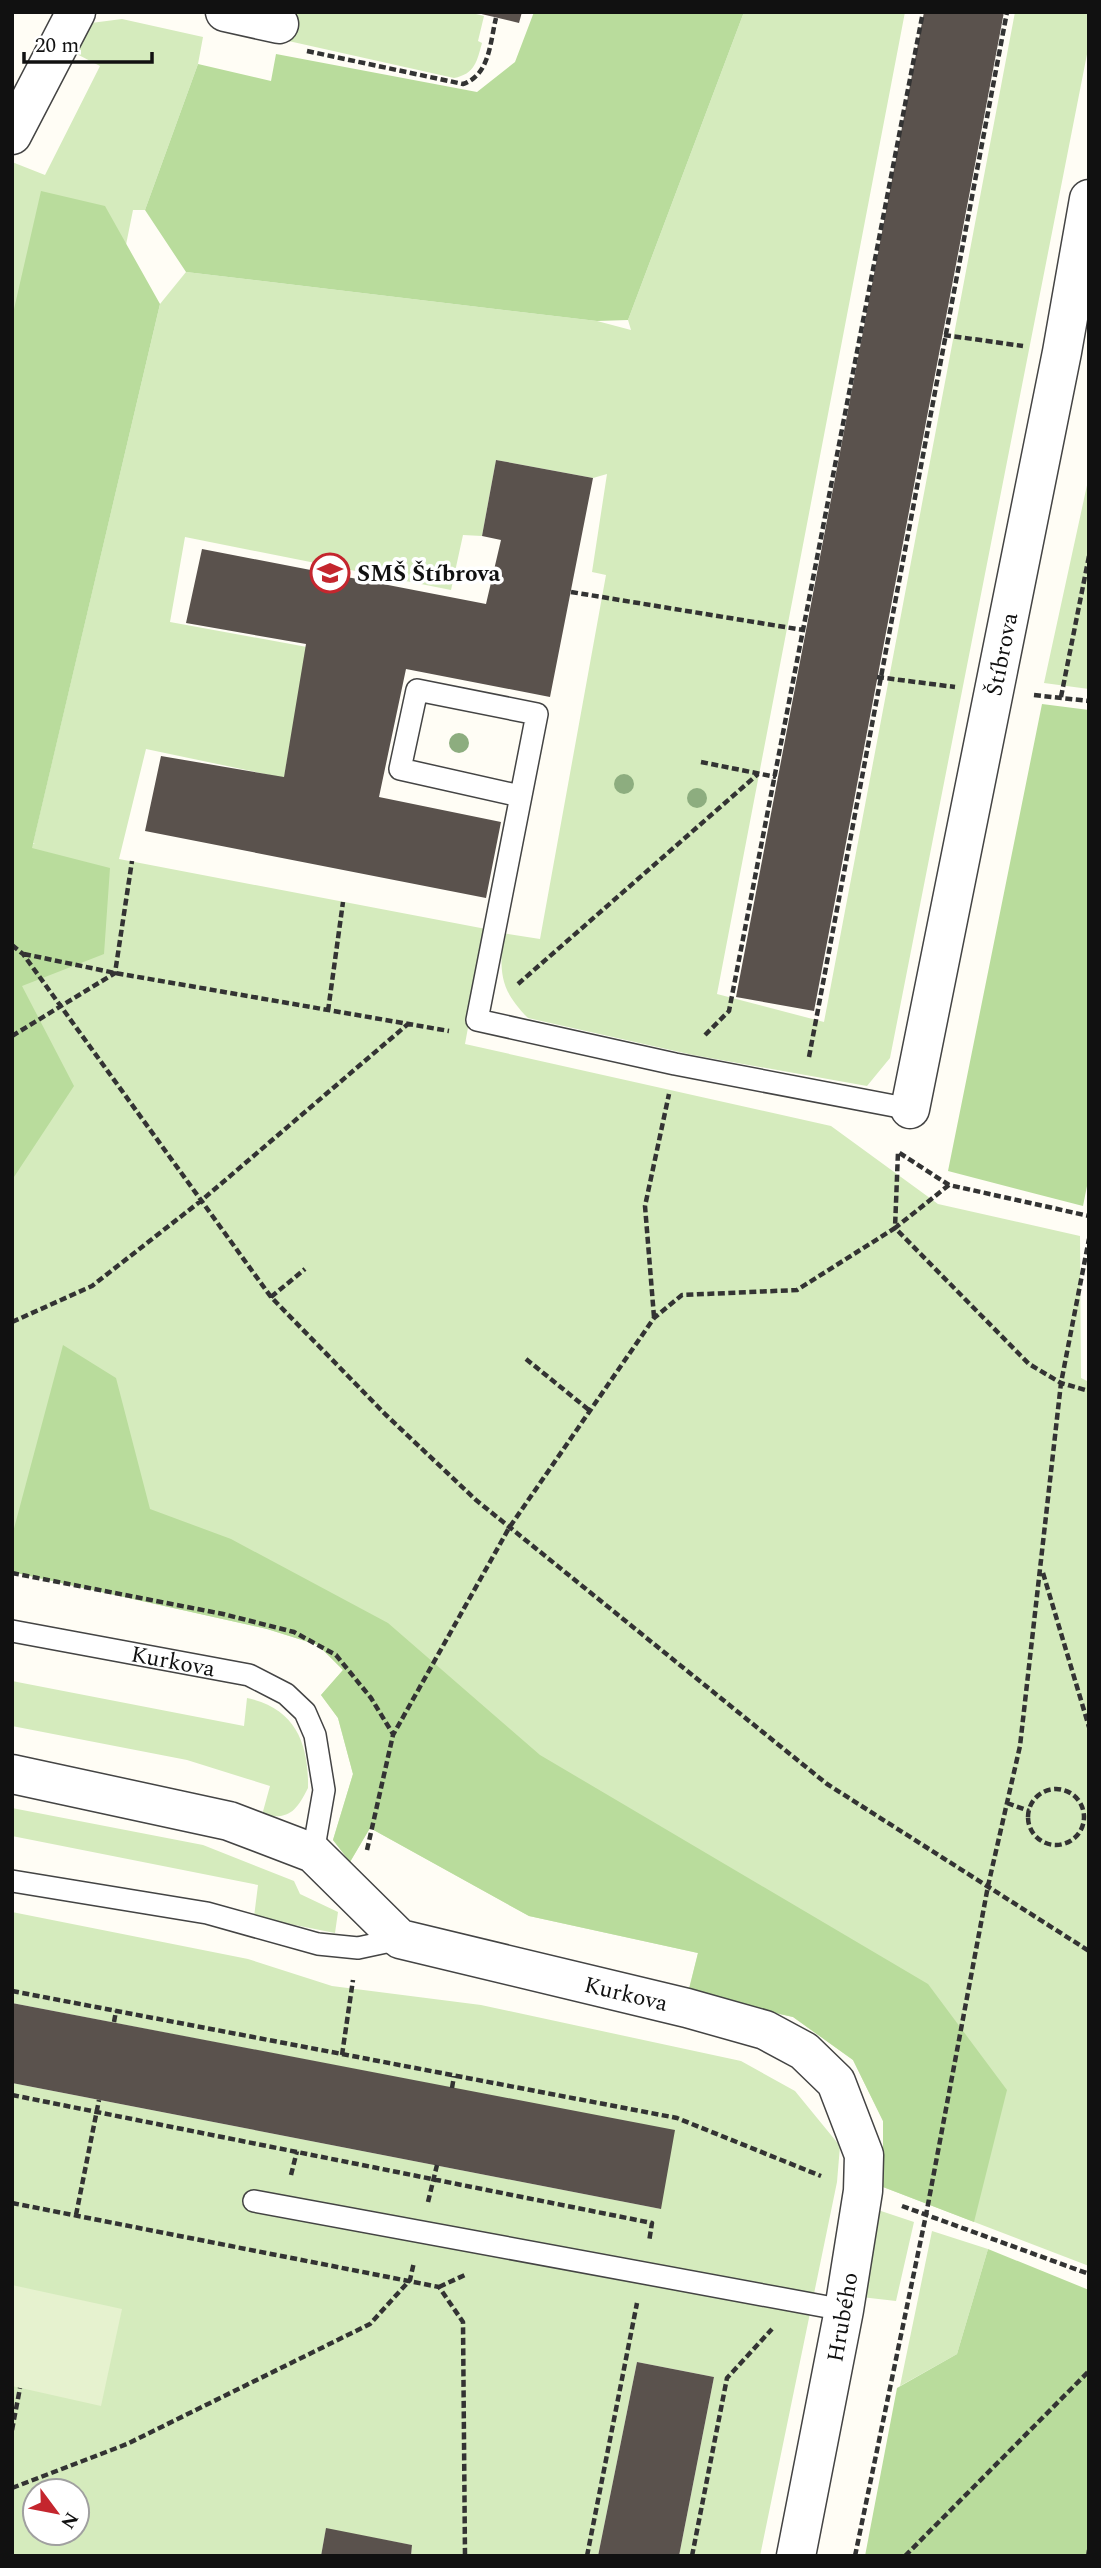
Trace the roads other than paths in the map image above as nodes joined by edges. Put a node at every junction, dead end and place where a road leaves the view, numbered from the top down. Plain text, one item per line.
1 (76, 12) edge
2 (225, 12) edge
3 (279, 24) road end
4 (12, 135) edge
5 (1089, 200) edge
6 (520, 796) junction
7 (910, 1110) joint
8 (12, 1632) edge
9 (12, 1774) edge
10 (313, 1853) junction
11 (12, 1881) edge
12 (400, 1939) junction
13 (836, 2082) joint
14 (254, 2201) dead end
15 (844, 2310) junction
16 (796, 2556) edge

1 - 4 street
2 - 3 street
5 - 7 street, Štíbrova
6 - 6 lane
6 - 7 lane
8 - 10 lane, Kurkova
9 - 10 street
10 - 12 street
11 - 12 lane, Kurkova
12 - 13 street, Kurkova
13 - 15 street, Hrubého
14 - 15 lane
15 - 16 street, Hrubého

